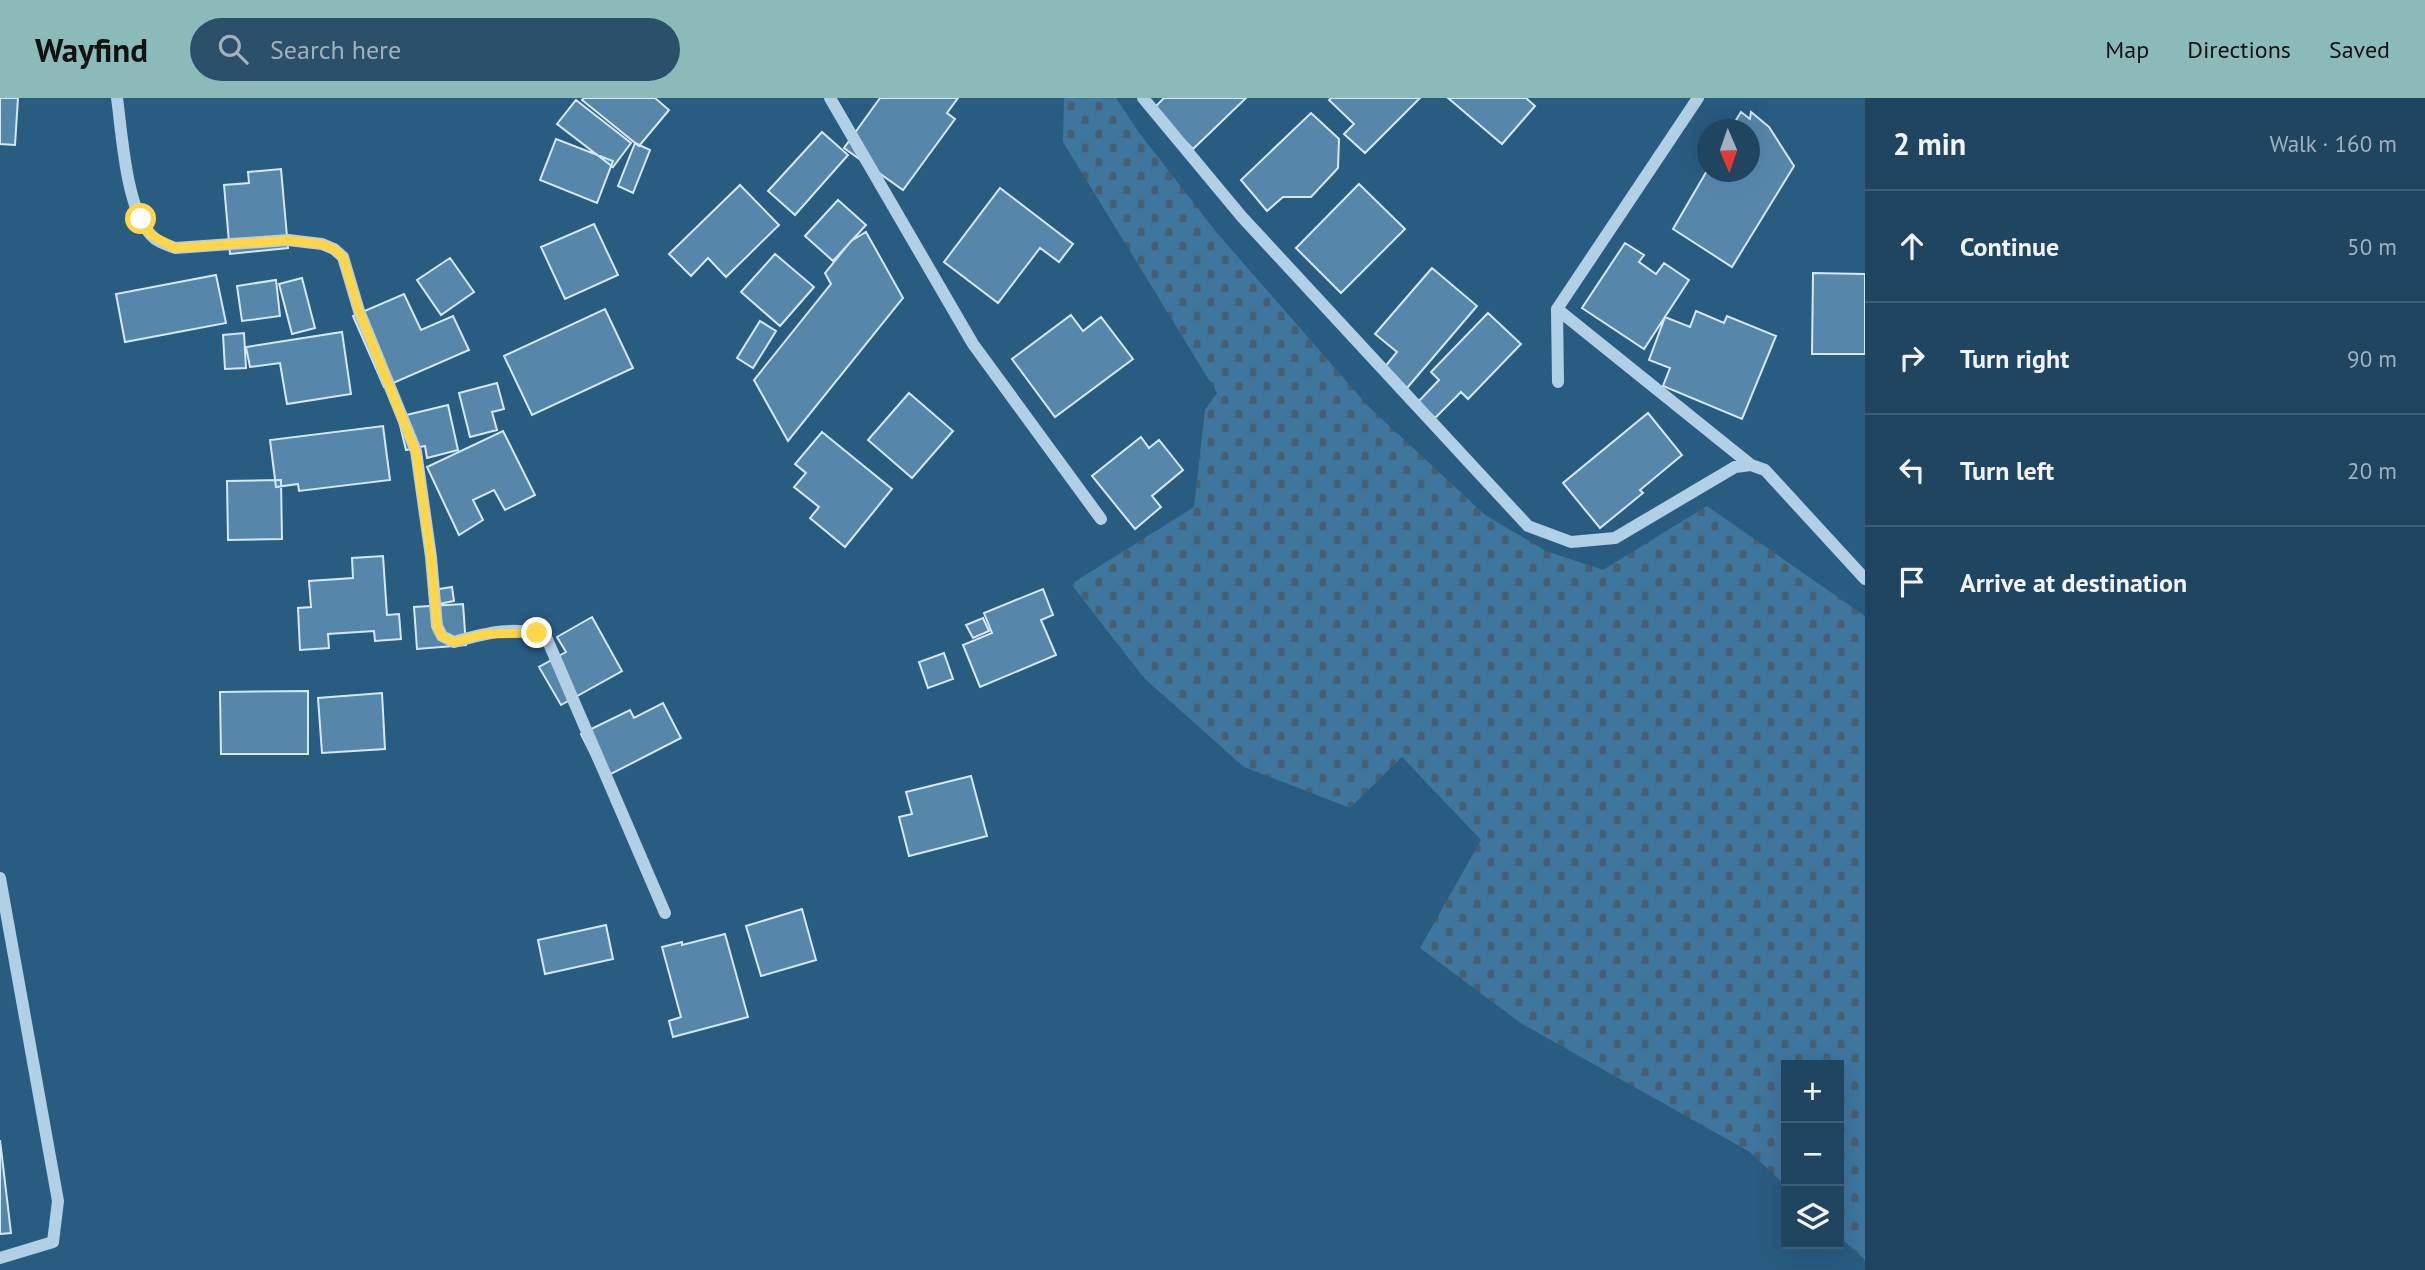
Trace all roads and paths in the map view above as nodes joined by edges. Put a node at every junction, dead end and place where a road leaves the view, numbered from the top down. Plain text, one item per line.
1 (117, 98) edge
2 (831, 98) edge
3 (1143, 98) edge
4 (1698, 98) edge
5 (1557, 309) junction
6 (1558, 383) dead end
7 (1751, 465) junction
8 (1101, 519) dead end
9 (1865, 579) edge
10 (0, 878) edge
11 (665, 913) dead end
12 (0, 1258) edge

1 - 11 street
2 - 8 street
3 - 7 street
4 - 5 street
5 - 6 street
5 - 7 street
7 - 9 street
10 - 12 street

